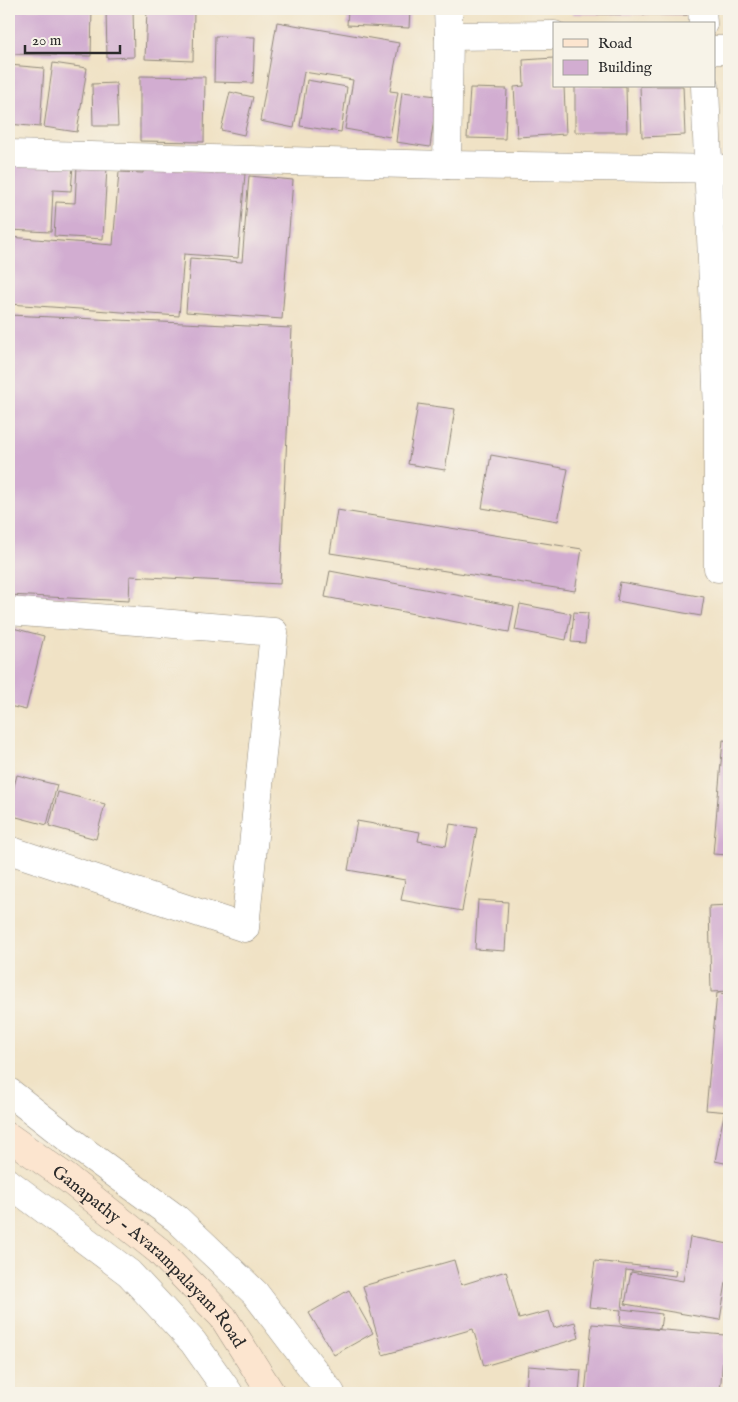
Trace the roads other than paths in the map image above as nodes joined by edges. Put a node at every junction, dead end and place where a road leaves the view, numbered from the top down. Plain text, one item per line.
1 (448, 9) edge
2 (702, 9) edge
3 (703, 22) edge
4 (553, 35) edge
5 (449, 36) junction
6 (716, 50) edge
7 (729, 50) edge
8 (704, 88) edge
9 (9, 154) edge
10 (447, 166) junction
11 (718, 169) edge
12 (724, 410) edge
13 (718, 568) dead end
14 (9, 611) edge
15 (9, 850) edge
16 (9, 1092) edge
17 (9, 1137) edge
18 (9, 1183) edge
19 (229, 1393) edge
20 (271, 1393) edge
21 (331, 1393) edge

1 - 5 street
2 - 3 street
4 - 5 street
5 - 10 street
6 - 7 street
8 - 11 street
9 - 10 street
10 - 11 street
11 - 12 street
12 - 13 street
14 - 15 street
16 - 21 street
17 - 20 main road, Ganapathy - Avarampalayam Road
18 - 19 street

